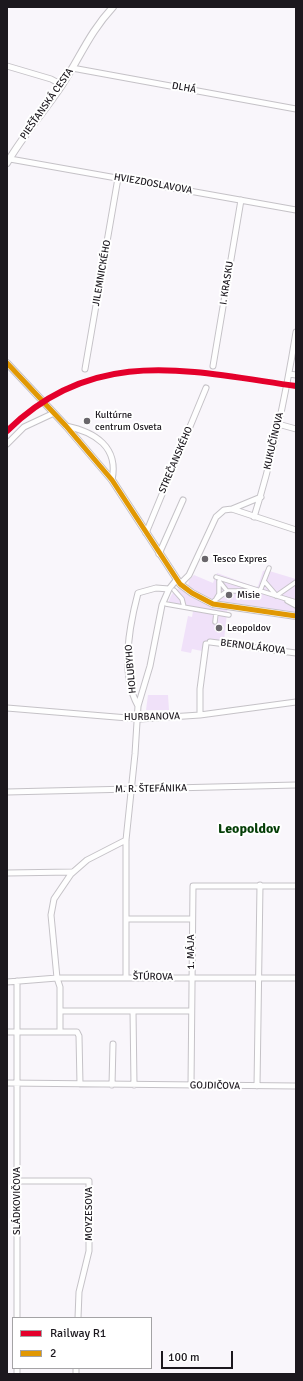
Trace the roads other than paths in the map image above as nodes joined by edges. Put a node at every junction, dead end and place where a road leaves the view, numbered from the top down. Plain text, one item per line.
1 (113, 7) edge
2 (7, 66) edge
3 (72, 68) junction
4 (62, 85) junction
5 (296, 109) edge
6 (8, 161) edge
7 (118, 178) junction
8 (241, 200) junction
9 (296, 210) edge
10 (296, 332) edge
11 (7, 363) edge
12 (213, 366) dead end
13 (85, 369) dead end
14 (289, 374) junction
15 (296, 375) edge
16 (206, 388) dead end
17 (54, 413) junction
18 (278, 424) junction
19 (66, 426) junction
20 (296, 429) edge
21 (7, 444) edge
22 (112, 480) junction
23 (260, 497) junction
24 (183, 500) dead end
25 (232, 509) junction
26 (254, 517) junction
27 (296, 530) edge
28 (146, 533) junction
29 (160, 554) junction
30 (269, 568) dead end
31 (219, 581) junction
32 (264, 581) junction
33 (178, 582) junction
34 (296, 582) edge
35 (172, 590) junction
36 (227, 591) junction
37 (260, 591) junction
38 (276, 596) junction
39 (296, 602) edge
40 (166, 604) dead end
41 (212, 606) dead end
42 (296, 606) edge
43 (184, 607) junction
44 (210, 612) junction
45 (216, 613) junction
46 (229, 615) dead end
47 (296, 616) edge
48 (215, 622) dead end
49 (296, 653) edge
50 (296, 702) edge
51 (138, 706) junction
52 (7, 708) edge
53 (200, 715) junction
54 (136, 719) junction
55 (296, 785) edge
56 (132, 789) junction
57 (7, 792) edge
58 (126, 840) junction
59 (72, 872) junction
60 (7, 873) edge
61 (260, 885) junction
62 (296, 886) edge
63 (126, 918) junction
64 (191, 919) junction
65 (126, 977) junction
66 (258, 977) junction
67 (57, 978) junction
68 (191, 978) junction
69 (296, 978) edge
70 (17, 981) junction
71 (7, 982) edge
72 (60, 1011) junction
73 (133, 1011) junction
74 (191, 1011) junction
75 (60, 1031) junction
76 (7, 1032) edge
77 (16, 1032) junction
78 (113, 1044) dead end
79 (7, 1083) edge
80 (18, 1084) junction
81 (80, 1084) junction
82 (112, 1085) junction
83 (134, 1085) junction
84 (191, 1085) junction
85 (257, 1086) junction
86 (296, 1086) edge
87 (17, 1181) junction
88 (17, 1317) edge
89 (78, 1317) edge

1 - 3 street, PIEŠŤANSKÁ CESTA
2 - 4 street
3 - 4 street, PIEŠŤANSKÁ CESTA
3 - 5 street, DLHÁ
4 - 6 street, PIEŠŤANSKÁ CESTA
6 - 7 street, HVIEZDOSLAVOVA
7 - 8 street, HVIEZDOSLAVOVA
7 - 13 street, JILEMNICKÉHO
8 - 9 street, HVIEZDOSLAVOVA
8 - 12 street, I. KRASKU
10 - 14 street
11 - 17 street
14 - 15 street
14 - 18 street, KUKUČÍNOVA
16 - 28 street, STREČANSKÉHO
17 - 19 street
17 - 21 street
18 - 20 street
18 - 23 street, KUKUČÍNOVA
19 - 22 street
19 - 22 street
22 - 28 street
23 - 25 street, HOLUBYHO
23 - 26 street, KUKUČÍNOVA
24 - 29 street
25 - 26 street
25 - 33 street, HOLUBYHO
26 - 27 street
28 - 29 street
29 - 33 street
30 - 32 street
31 - 36 street
31 - 36 street
31 - 37 street
32 - 37 street
32 - 38 street
33 - 35 street, HOLUBYHO
33 - 47 street
34 - 38 street
35 - 43 street
35 - 51 street, HOLUBYHO
35 - 51 street, HOLUBYHO
36 - 37 street
37 - 38 street
38 - 39 street
38 - 42 street
40 - 43 street
41 - 44 street
43 - 44 street
44 - 45 street
45 - 46 street
45 - 48 street
49 - 53 street, BERNOLÁKOVA
50 - 53 street, HURBANOVA
51 - 54 street, HOLUBYHO
52 - 54 street, HURBANOVA
53 - 54 street, HURBANOVA
54 - 56 street, HOLUBYHO
55 - 56 street, M. R. ŠTEFÁNIKA
56 - 57 street, M. R. ŠTEFÁNIKA
56 - 58 street, HOLUBYHO
58 - 59 street
58 - 63 street, HOLUBYHO
59 - 60 street
59 - 67 street
61 - 62 street, 1. MÁJA
61 - 64 street, 1. MÁJA
61 - 66 street
63 - 64 street
63 - 65 street, HOLUBYHO
64 - 68 street, 1. MÁJA
65 - 67 street, ŠTÚROVA
65 - 68 street, ŠTÚROVA
66 - 68 street, ŠTÚROVA
66 - 69 street, ŠTÚROVA
66 - 85 street
67 - 70 street, ŠTÚROVA
67 - 72 street
68 - 74 street, 1. MÁJA
70 - 71 street, ŠTÚROVA
70 - 77 street
72 - 73 street
72 - 75 street
73 - 74 street
73 - 83 street
74 - 84 street, 1. MÁJA
75 - 77 street
75 - 81 street
76 - 77 street
77 - 80 street
78 - 82 street
79 - 80 street, GOJDIČOVA
80 - 81 street, GOJDIČOVA
80 - 87 street, SLÁDKOVIČOVA
81 - 82 street, GOJDIČOVA
82 - 83 street, GOJDIČOVA
83 - 84 street, GOJDIČOVA
84 - 85 street, GOJDIČOVA
85 - 86 street, GOJDIČOVA
87 - 88 street, SLÁDKOVIČOVA
87 - 89 street, MOYZESOVA

